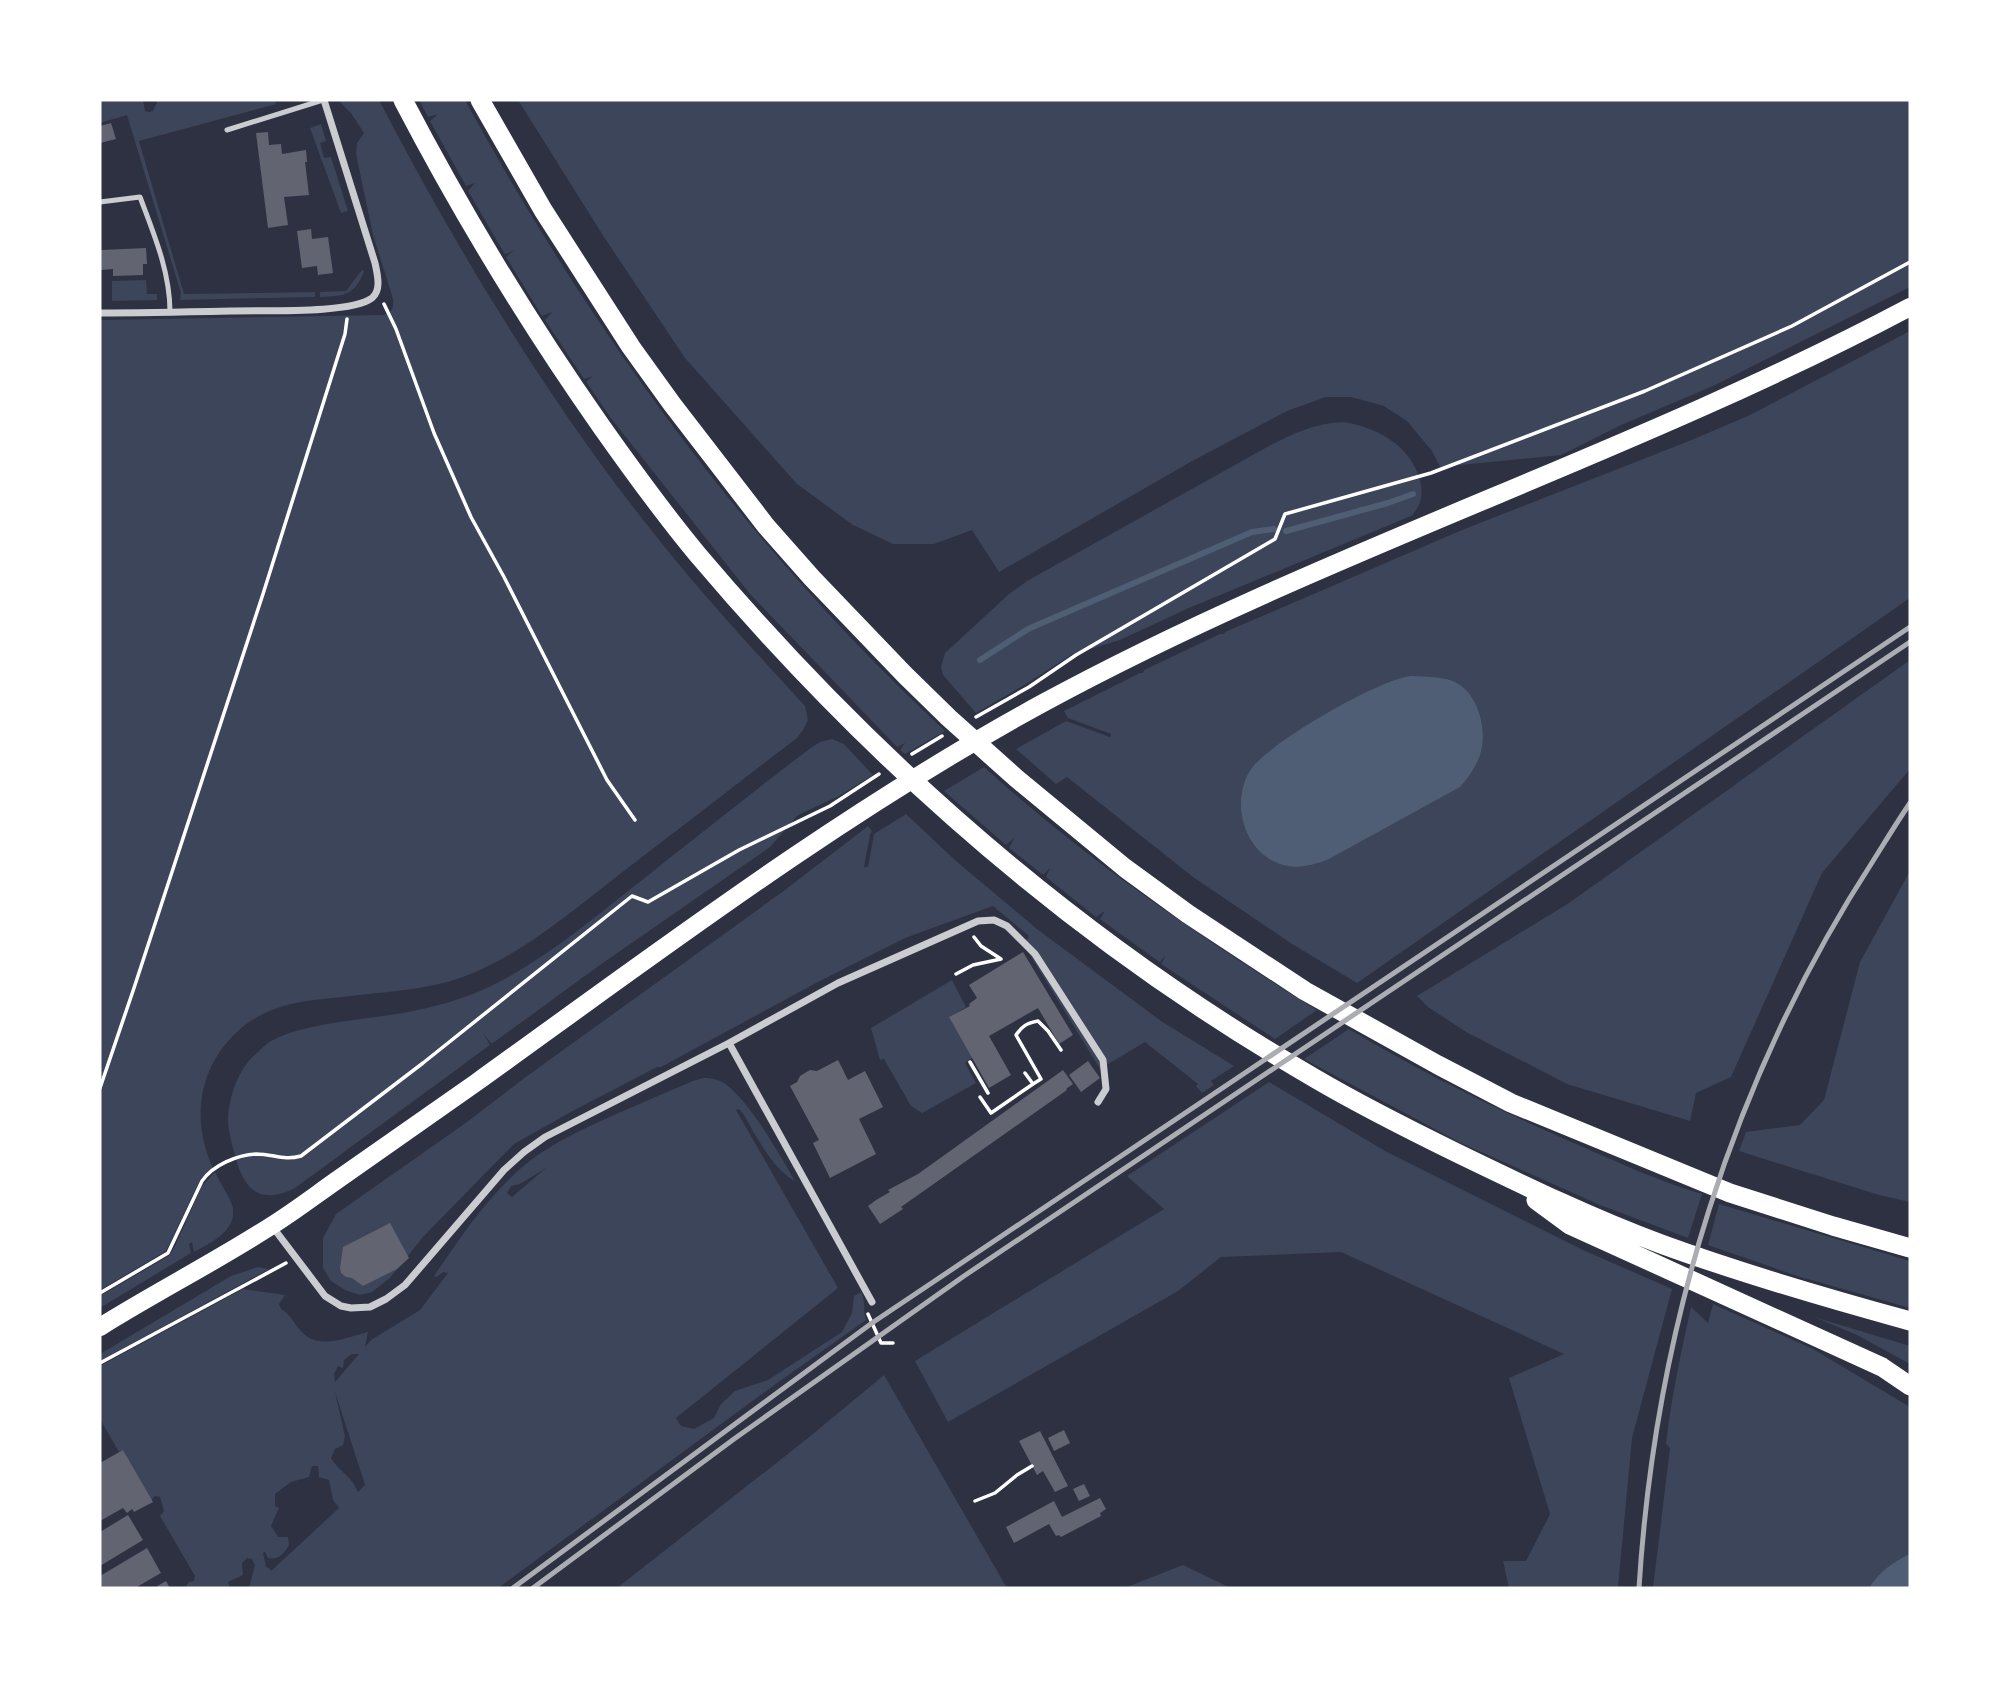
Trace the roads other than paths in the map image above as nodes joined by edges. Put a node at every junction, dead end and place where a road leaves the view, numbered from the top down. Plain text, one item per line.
1 (324, 100) edge
2 (403, 100) edge
3 (480, 100) edge
4 (228, 130) dead end
5 (100, 202) edge
6 (1910, 307) edge
7 (170, 312) junction
8 (100, 313) edge
9 (729, 1043) junction
10 (1098, 1102) dead end
11 (1501, 1175) junction
12 (272, 1226) junction
13 (1910, 1248) edge
14 (872, 1302) road end
15 (1910, 1321) edge
16 (100, 1327) edge
17 (1910, 1386) edge

1 - 4 lane
1 - 7 street
2 - 11 highway
3 - 13 highway
5 - 7 lane
6 - 12 main road
7 - 8 street
9 - 10 street
9 - 12 street
9 - 14 street
11 - 15 highway
11 - 17 highway
12 - 16 main road

